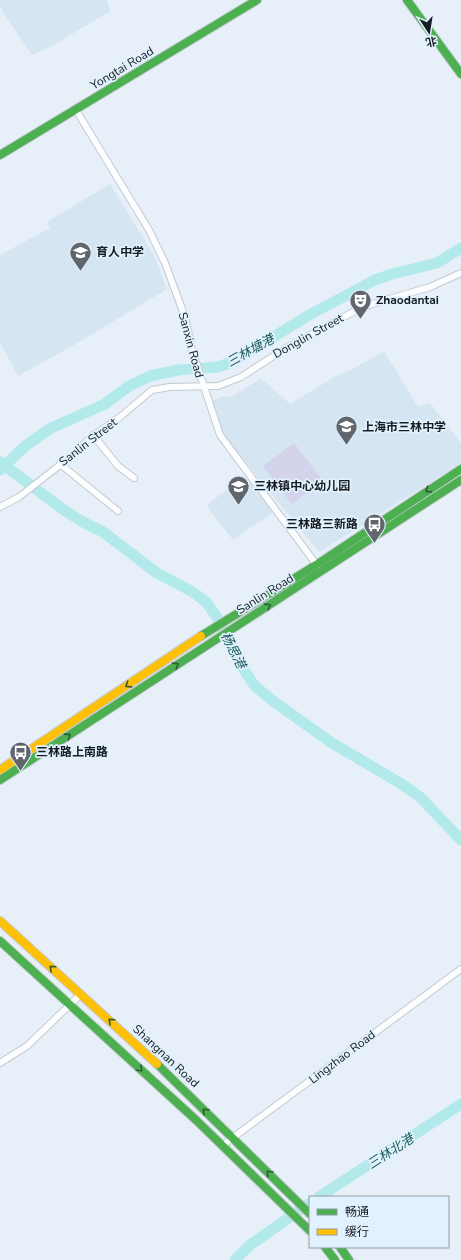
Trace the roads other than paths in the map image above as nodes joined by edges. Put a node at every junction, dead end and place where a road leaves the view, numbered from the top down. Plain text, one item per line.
1 (257, 0) edge
2 (407, 0) edge
3 (461, 74) edge
4 (76, 110) junction
5 (0, 155) edge
6 (461, 273) edge
7 (202, 385) junction
8 (93, 435) junction
9 (60, 464) junction
10 (461, 470) edge
11 (134, 478) dead end
12 (461, 480) edge
13 (0, 507) edge
14 (118, 511) dead end
15 (318, 568) junction
16 (0, 770) edge
17 (0, 780) edge
18 (0, 921) edge
19 (0, 941) edge
20 (461, 969) edge
21 (81, 994) junction
22 (70, 1004) junction
23 (0, 1063) edge
24 (233, 1138) junction
25 (223, 1145) junction
26 (309, 1213) edge
27 (309, 1231) edge
28 (326, 1248) edge
29 (341, 1248) edge
30 (335, 1260) edge
31 (349, 1260) edge

1 - 4 main road, Yongtai Road
2 - 3 main road
4 - 5 main road, Yongtai Road
4 - 7 street, Sanxin Road
6 - 7 street, Donglin Street
7 - 8 street, Sanlin Street
7 - 15 street, Sanxin Road
8 - 9 street, Sanlin Street
8 - 11 street
9 - 13 street, Sanlin Street
9 - 14 street
10 -> 15 main road, Sanlin Road
12 - 15 main road, Sanlin Road
15 -> 16 main road, Sanlin Road
17 -> 15 main road, Sanlin Road
21 -> 18 main road, Shangnan Road
19 - 22 main road
20 - 24 street, Lingzhao Road
21 - 22 street
24 -> 21 main road, Shangnan Road
22 - 23 street
22 -> 25 main road
24 - 25 street, Lingzhao Road
26 -> 24 main road, Shangnan Road
25 - 27 main road
28 - 30 main road
29 - 31 main road

